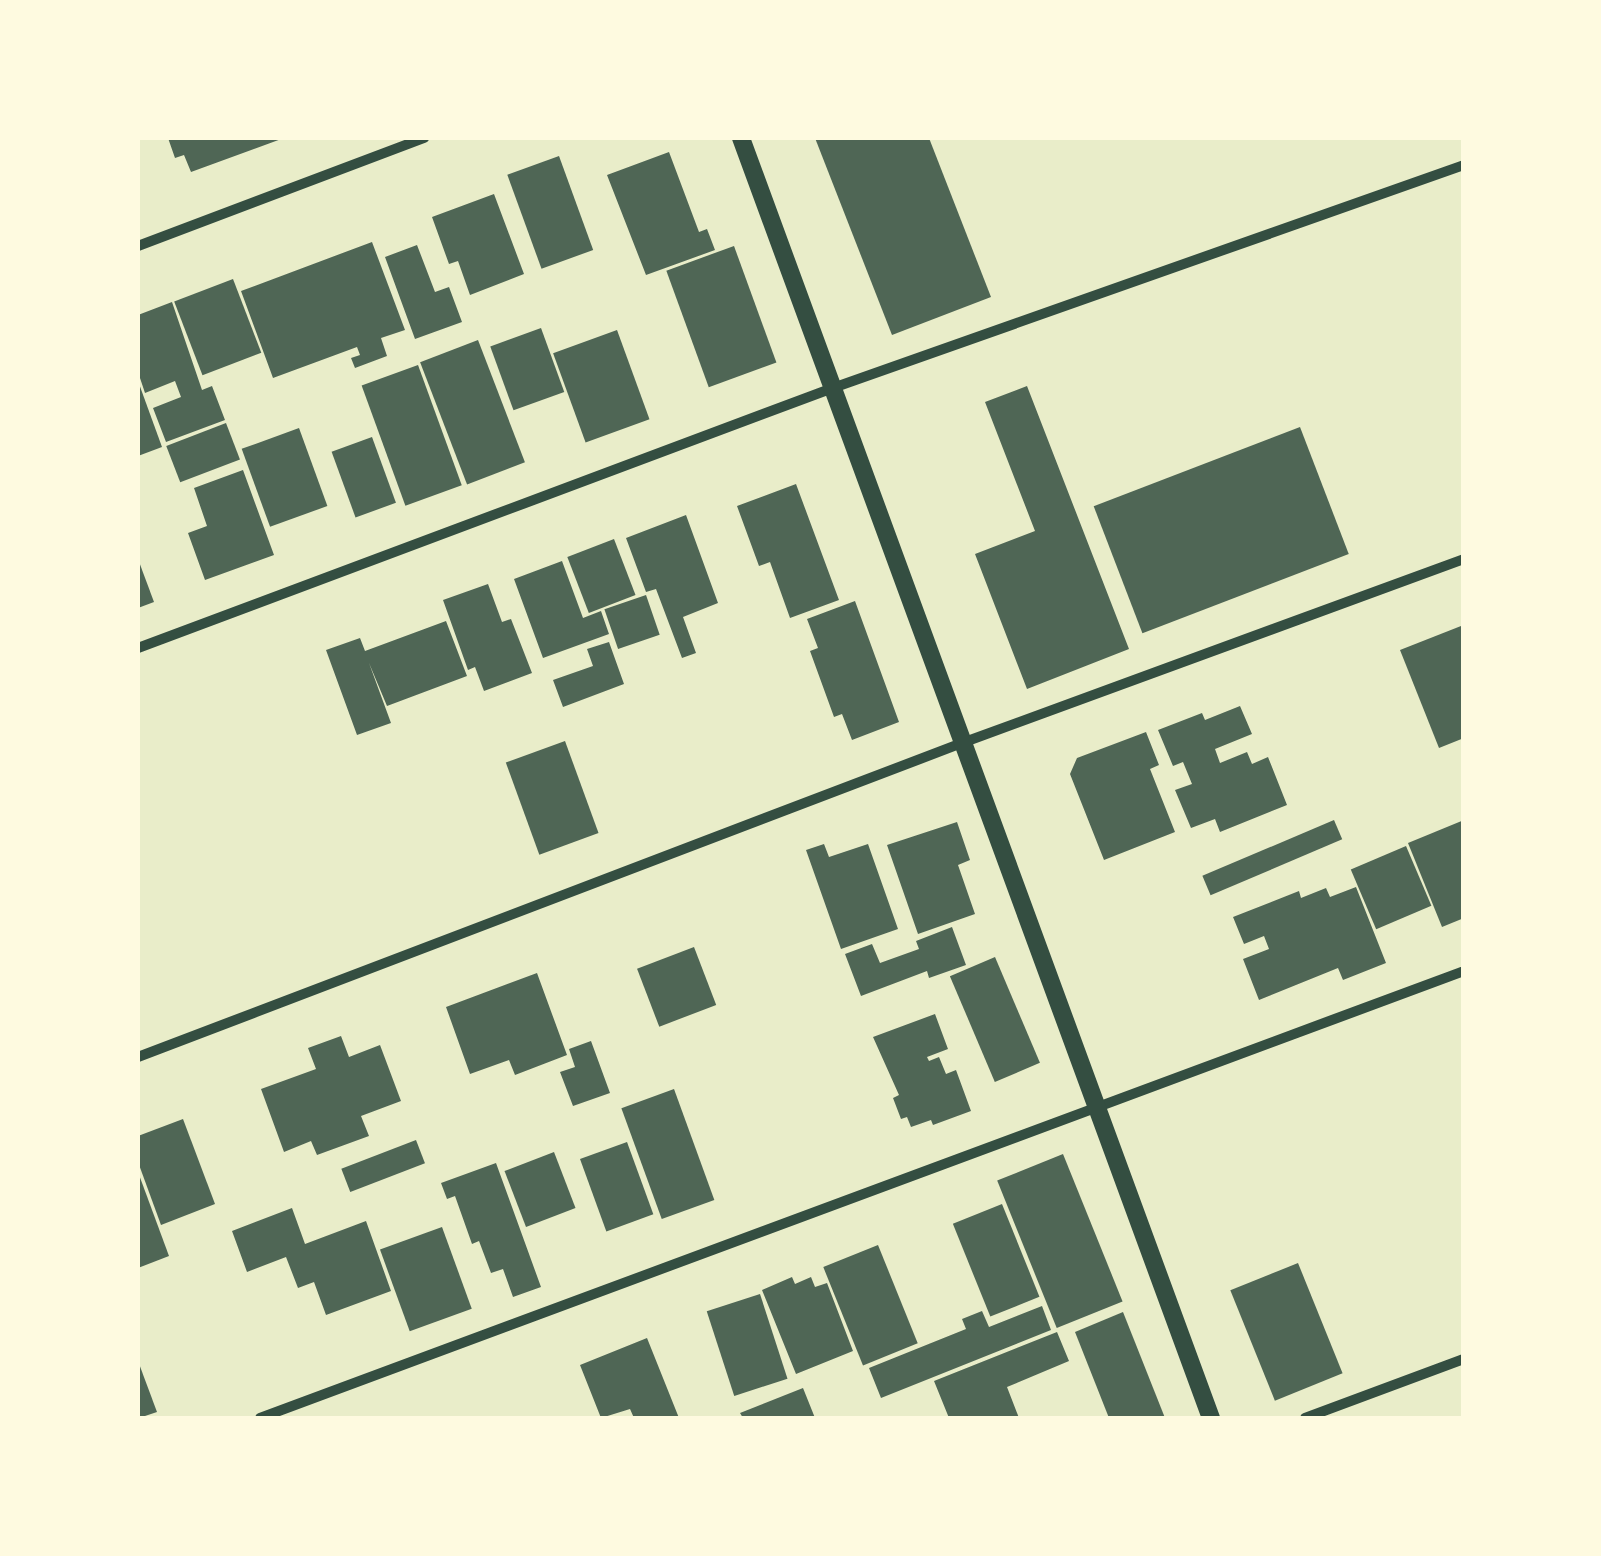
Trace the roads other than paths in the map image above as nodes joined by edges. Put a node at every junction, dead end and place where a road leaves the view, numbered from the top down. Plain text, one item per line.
1 (424, 138) edge
2 (741, 138) edge
3 (1464, 165) edge
4 (138, 246) edge
5 (830, 389) junction
6 (1464, 560) edge
7 (138, 648) edge
8 (962, 743) junction
9 (1464, 971) edge
10 (138, 1056) edge
11 (1097, 1110) junction
12 (1464, 1359) edge
13 (260, 1418) edge
14 (1211, 1418) edge
15 (1305, 1418) edge

1 - 4 street
2 - 5 street
3 - 5 street
5 - 7 street
5 - 8 street
6 - 8 street
8 - 10 street
8 - 11 street
9 - 11 street
11 - 13 street
11 - 14 street
12 - 15 street

